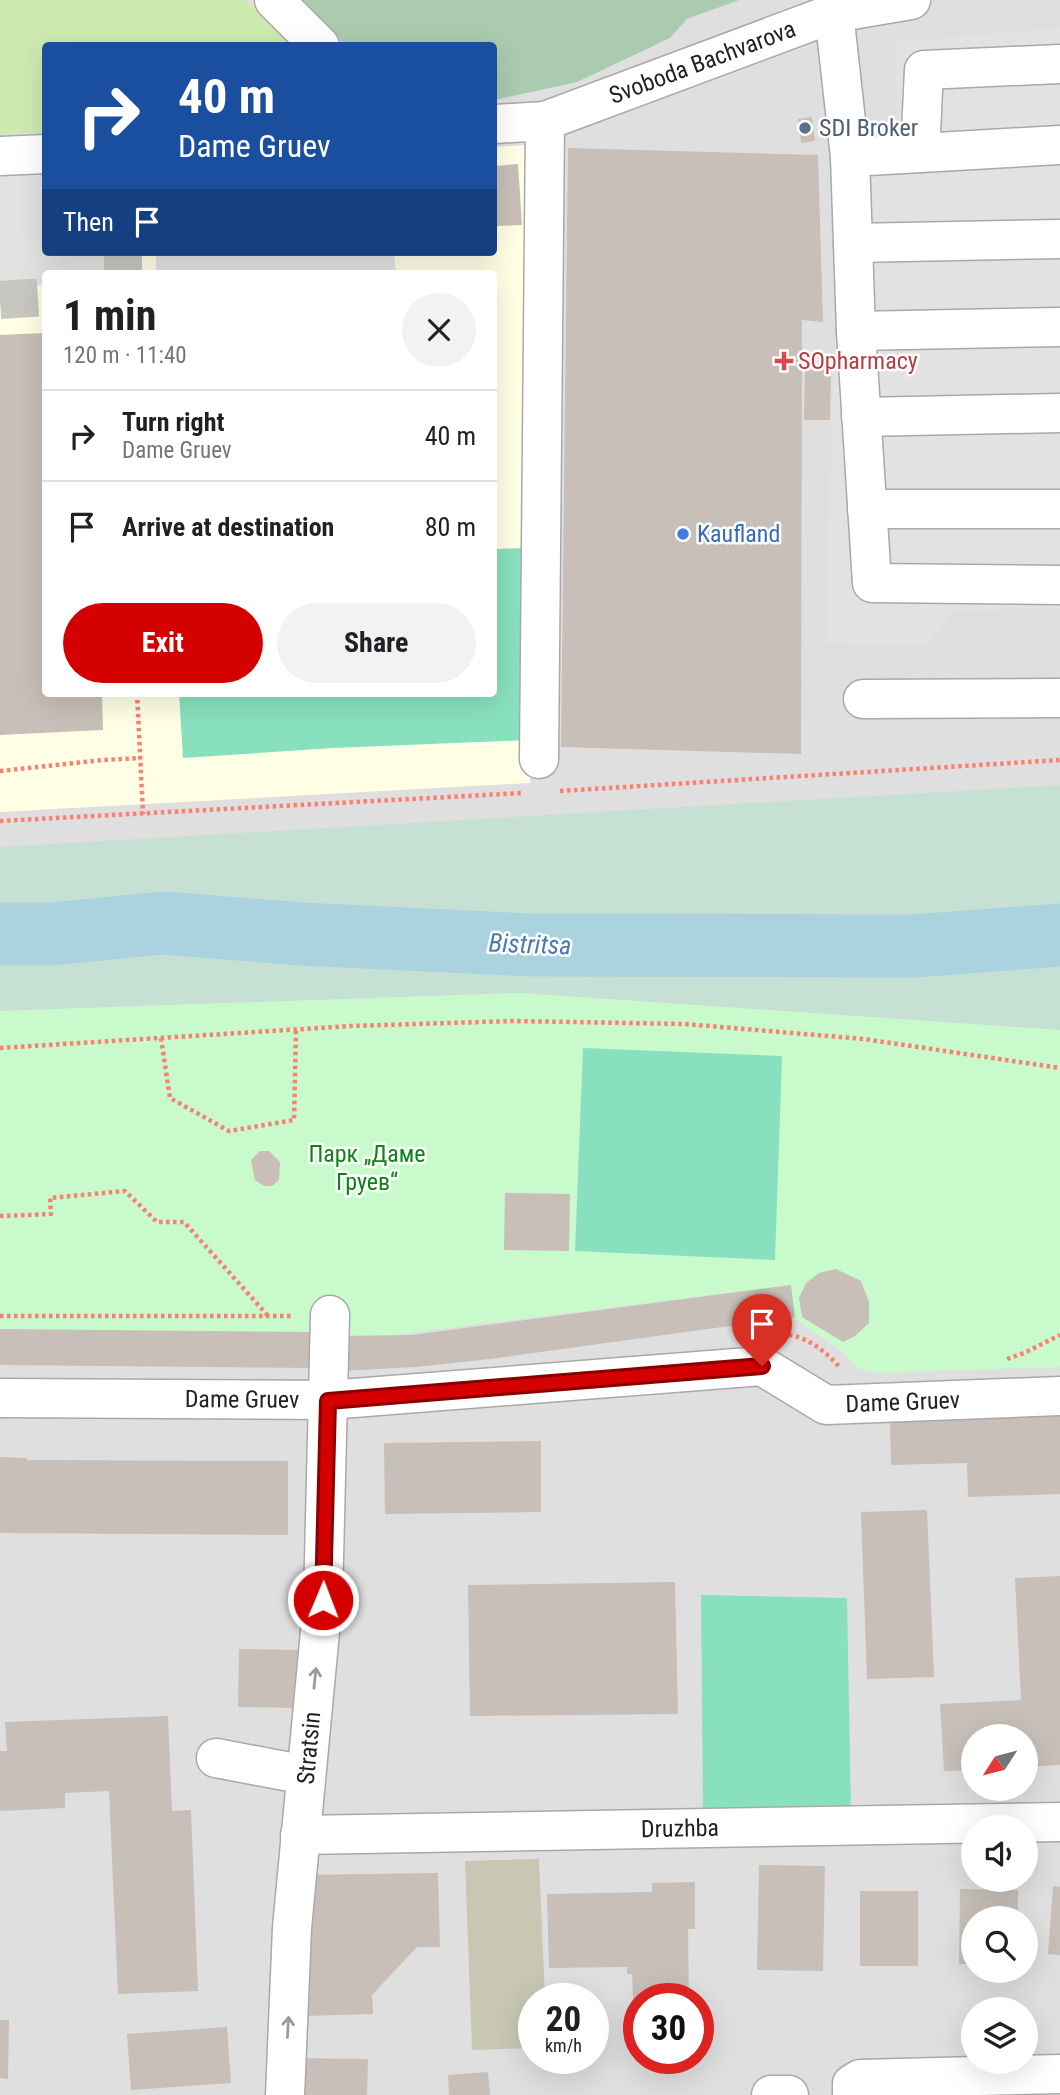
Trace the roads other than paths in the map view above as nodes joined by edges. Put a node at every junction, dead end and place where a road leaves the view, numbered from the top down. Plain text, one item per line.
1 (274, 0) edge
2 (911, 0) edge
3 (834, 13) junction
4 (316, 42) edge
5 (1060, 64) edge
6 (545, 121) junction
7 (497, 124) edge
8 (1060, 145) edge
9 (920, 153) junction
10 (42, 154) edge
11 (0, 156) edge
12 (850, 158) junction
13 (1060, 239) edge
14 (853, 243) junction
15 (1060, 327) edge
16 (856, 331) junction
17 (1060, 413) edge
18 (861, 417) junction
19 (867, 509) junction
20 (1060, 509) edge
21 (1060, 585) edge
22 (1060, 698) edge
23 (863, 699) dead end
24 (539, 759) dead end
25 (330, 1315) road end
26 (1060, 1396) edge
27 (0, 1398) edge
28 (328, 1401) junction
29 (216, 1758) dead end
30 (306, 1775) junction
31 (1060, 1822) edge
32 (300, 1835) junction
33 (1060, 2074) edge
34 (285, 2095) edge
35 (771, 2095) edge
36 (789, 2095) edge
37 (852, 2095) edge

1 - 4 street
2 - 3 street, Svoboda Bachvarova
3 - 6 street, Svoboda Bachvarova
3 - 12 street
5 - 9 street
6 - 7 street, Svoboda Bachvarova
6 - 24 street
8 - 9 street
9 - 12 street
10 - 11 street
12 - 14 street
13 - 14 street
14 - 16 street
15 - 16 street
16 - 18 street
17 - 18 street
18 - 19 street
19 - 20 street
19 - 21 street
22 - 23 street
25 - 28 street, Stratsin
26 - 28 street, Dame Gruev
27 - 28 street, Dame Gruev
30 -> 28 street, Stratsin
29 - 30 street
30 - 32 street, Stratsin
31 - 32 street, Druzhba
34 -> 32 street, Stratsin
33 - 37 street
35 - 36 street

